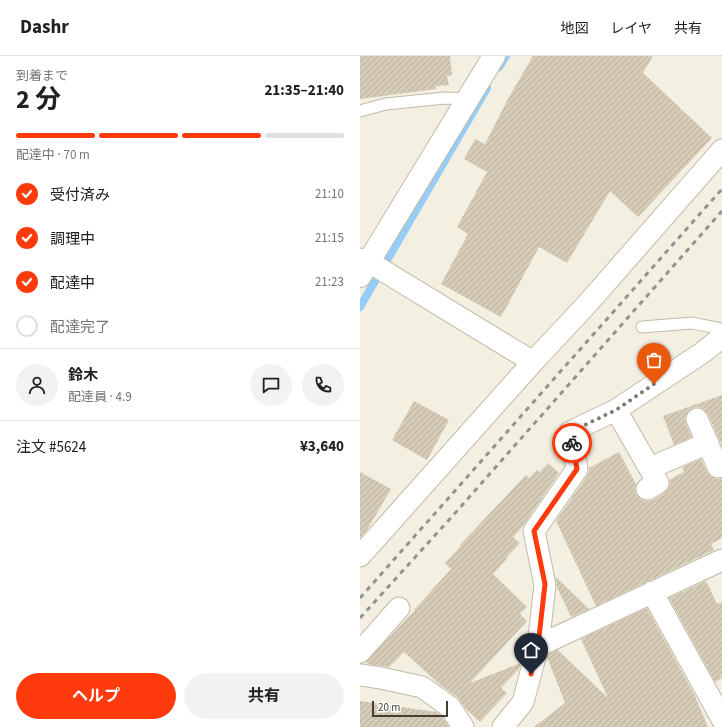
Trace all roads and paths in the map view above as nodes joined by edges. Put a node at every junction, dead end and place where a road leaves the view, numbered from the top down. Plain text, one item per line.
1 (486, 61) edge
2 (468, 99) junction
3 (360, 111) edge
4 (722, 150) edge
5 (363, 266) edge
6 (642, 327) dead end
7 (722, 329) edge
8 (722, 337) edge
9 (533, 362) junction
10 (616, 410) junction
11 (698, 419) dead end
12 (708, 443) junction
13 (718, 467) dead end
14 (650, 468) junction
15 (647, 489) dead end
16 (360, 556) edge
17 (722, 560) edge
18 (652, 592) junction
19 (399, 608) dead end
20 (538, 646) junction
21 (360, 652) edge
22 (360, 674) edge
23 (722, 719) edge
24 (463, 727) edge
25 (503, 727) edge

1 - 2 street
2 - 3 lane
2 - 5 street
4 - 9 street
5 - 9 street
6 - 7 lane
8 - 10 street
9 - 16 street
10 - 14 street
10 - 20 street
11 - 12 street
12 - 13 street
12 - 14 street
14 - 15 street
17 - 18 street
18 - 20 street
18 - 23 street
19 - 21 street
20 - 25 street
22 - 24 street

